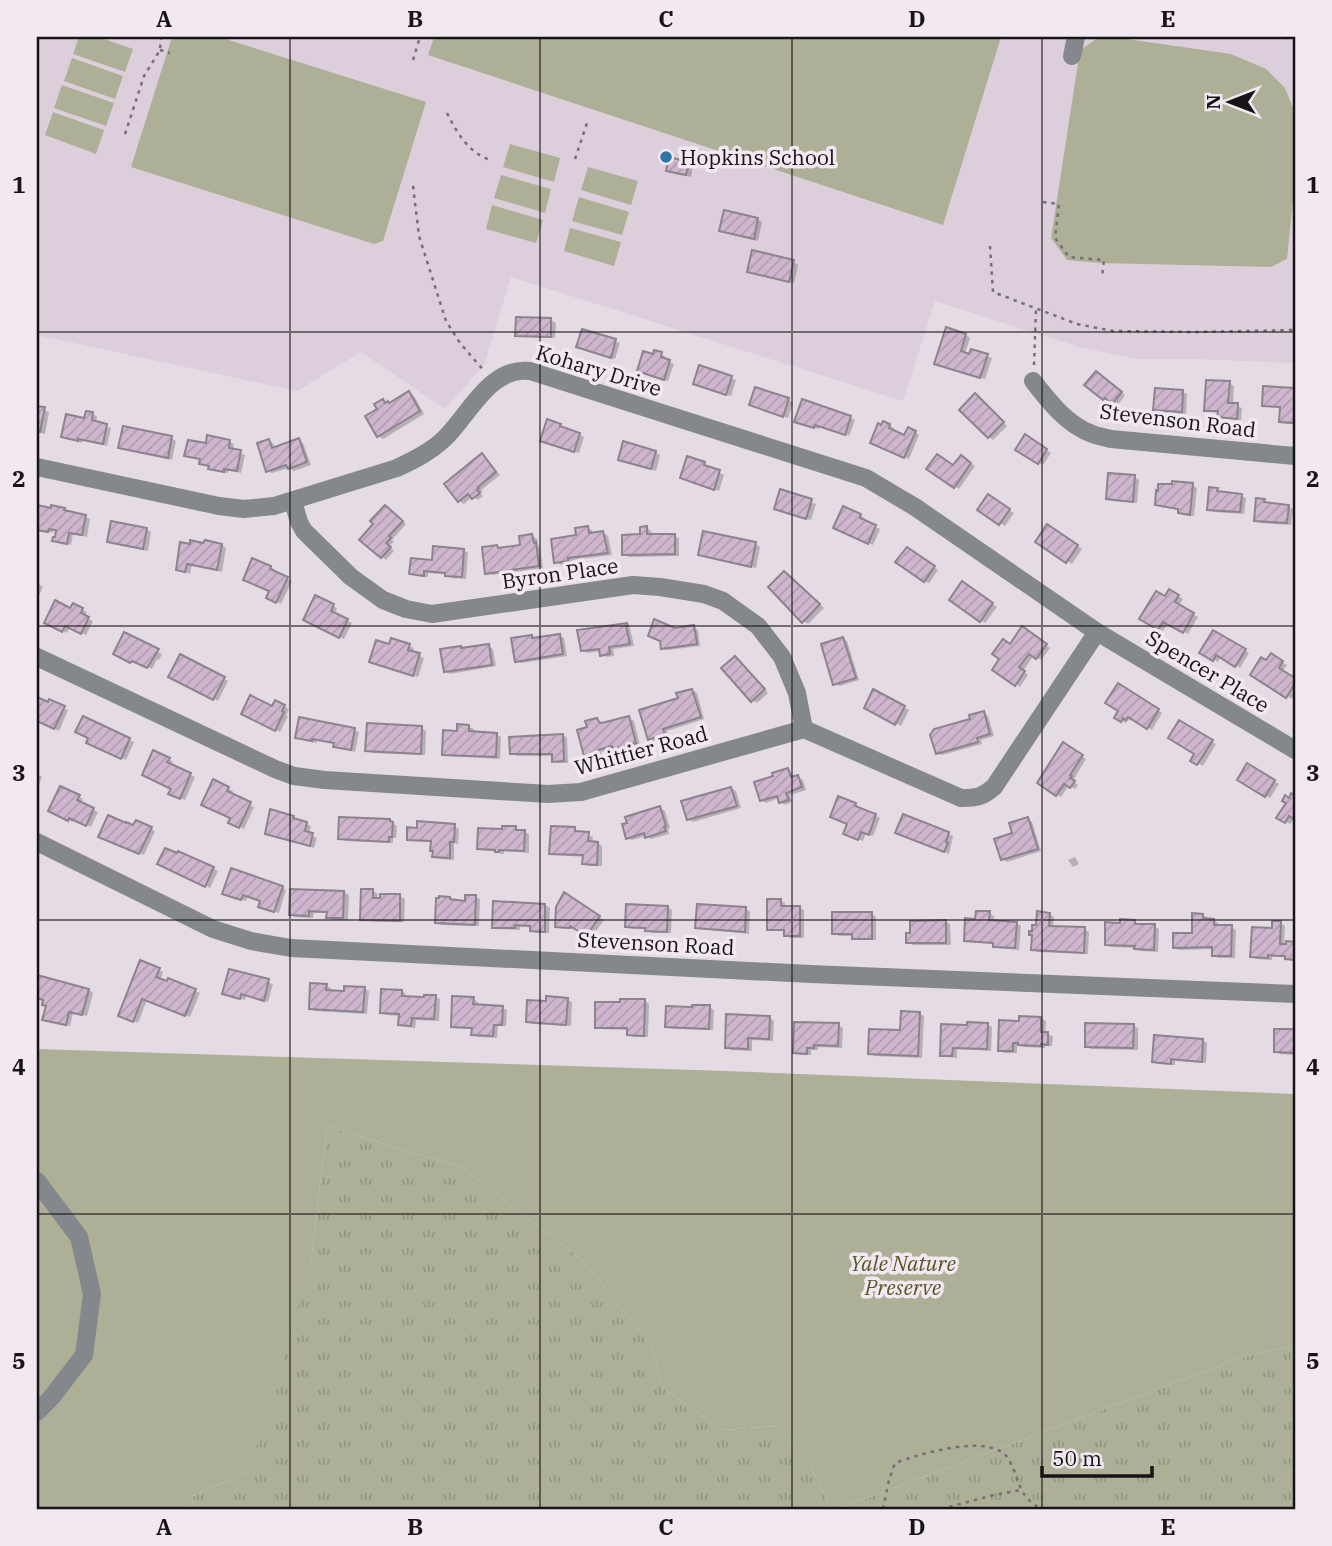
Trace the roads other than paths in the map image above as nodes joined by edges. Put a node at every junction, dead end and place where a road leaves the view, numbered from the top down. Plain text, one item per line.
1 (1076, 37) edge
2 (1072, 56) dead end
3 (1033, 381) road end
4 (1295, 456) edge
5 (37, 467) edge
6 (293, 501) junction
7 (1097, 632) junction
8 (37, 657) edge
9 (804, 729) junction
10 (1295, 750) edge
11 (37, 842) edge
12 (1295, 994) edge
13 (37, 1181) edge
14 (37, 1412) edge

1 - 2 street
3 - 4 street, Stevenson Road
5 - 6 street
6 - 7 street, Kohary Drive
6 - 9 street, Byron Place
7 - 9 street
7 - 10 street, Spencer Place
8 - 9 street, Whittier Road
11 - 12 street, Stevenson Road
13 - 14 street

